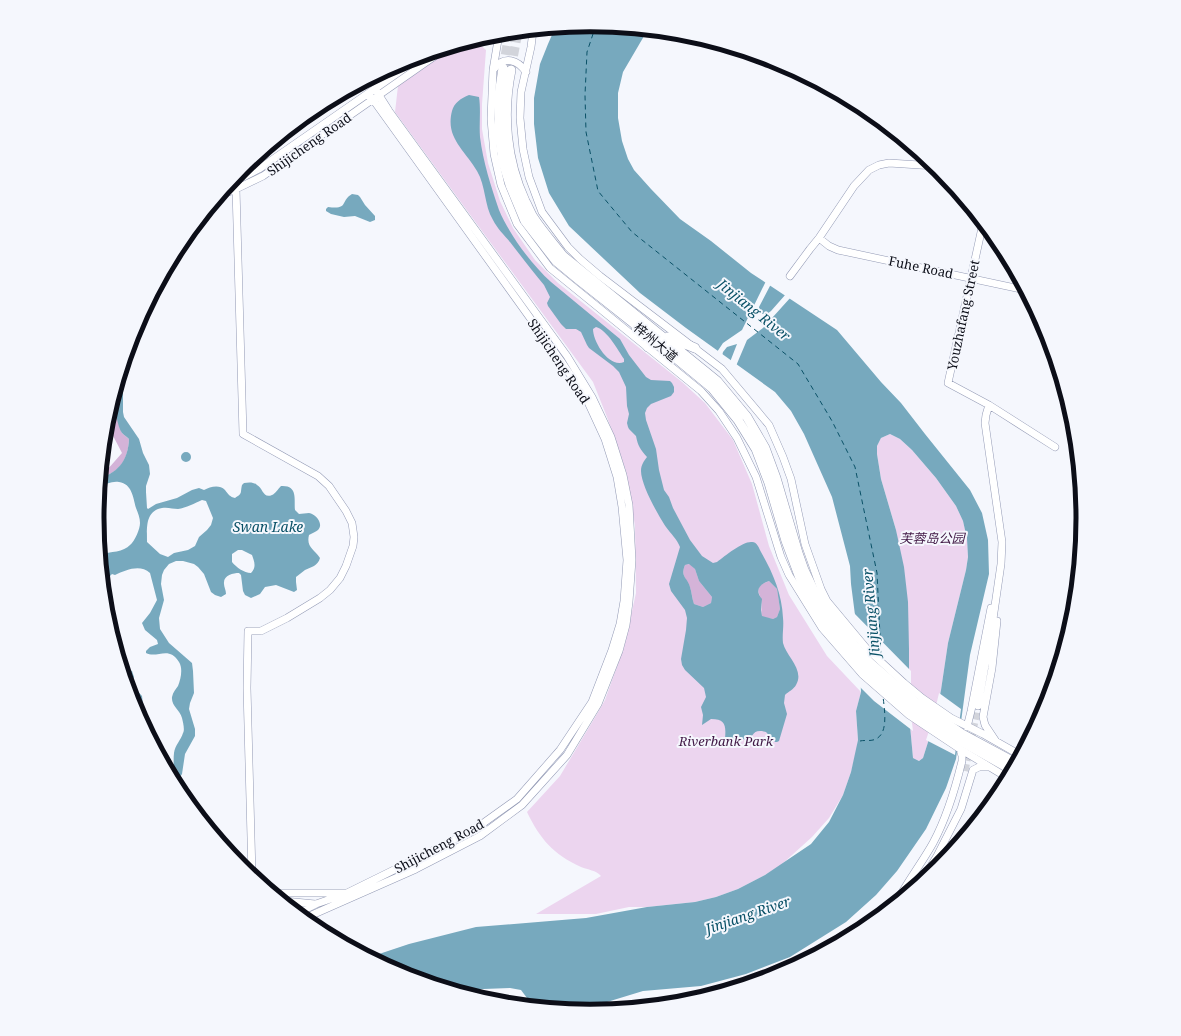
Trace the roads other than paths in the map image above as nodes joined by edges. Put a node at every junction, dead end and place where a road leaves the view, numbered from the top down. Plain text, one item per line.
1 (532, 35) edge
2 (498, 41) edge
3 (426, 61) edge
4 (406, 69) edge
5 (493, 70) junction
6 (526, 72) junction
7 (374, 94) junction
8 (924, 165) edge
9 (245, 176) edge
10 (236, 189) junction
11 (232, 191) edge
12 (982, 230) edge
13 (819, 238) junction
14 (790, 276) dead end
15 (971, 278) junction
16 (1018, 288) edge
17 (632, 322) junction
18 (660, 334) junction
19 (648, 347) junction
20 (695, 348) junction
21 (989, 405) junction
22 (1055, 447) dead end
23 (806, 544) junction
24 (813, 589) junction
25 (830, 622) junction
26 (978, 707) junction
27 (962, 738) junction
28 (998, 743) junction
29 (1016, 753) edge
30 (1011, 761) edge
31 (990, 767) junction
32 (1007, 767) edge
33 (963, 769) junction
34 (973, 770) junction
35 (1003, 775) edge
36 (932, 863) edge
37 (252, 866) edge
38 (909, 884) edge
39 (282, 893) edge
40 (347, 893) junction
41 (292, 902) edge
42 (316, 904) junction
43 (329, 907) junction
44 (304, 910) edge
45 (311, 915) edge

1 - 6 main road
2 - 5 main road
3 - 7 main road
4 - 7 main road
5 - 6 main road
5 - 19 main road
6 - 20 main road
7 - 9 main road, Shijicheng Road
7 - 10 main road, Shijicheng Road
7 - 40 main road, Shijicheng Road
7 - 43 main road, Shijicheng Road
8 - 13 main road
10 - 11 main road, Shijicheng Road
10 - 37 main road
12 - 15 main road, Youzhafang Street
13 - 14 main road
13 - 15 main road, Fuhe Road
15 - 16 main road, Fuhe Road
15 - 21 main road, Youzhafang Street
17 - 18 highway, 梓州大道
17 - 19 highway
17 - 25 highway, 梓州大道
18 - 20 highway
18 - 24 highway, 梓州大道
19 - 25 main road
20 - 23 main road
21 - 22 main road
21 - 26 main road
23 - 24 main road
23 - 25 main road
24 - 25 highway, 梓州大道
25 - 27 highway
25 - 27 main road
26 - 27 main road
26 - 28 main road
27 - 28 main road
27 - 30 highway
27 - 31 main road
27 - 32 highway
27 - 33 main road
28 - 29 main road
31 - 34 main road
31 - 35 main road
33 - 34 main road
33 - 38 main road
34 - 36 main road
39 - 40 main road, Shijicheng Road
40 - 42 main road
41 - 42 main road
42 - 43 main road
42 - 44 main road
43 - 45 main road, Shijicheng Road

